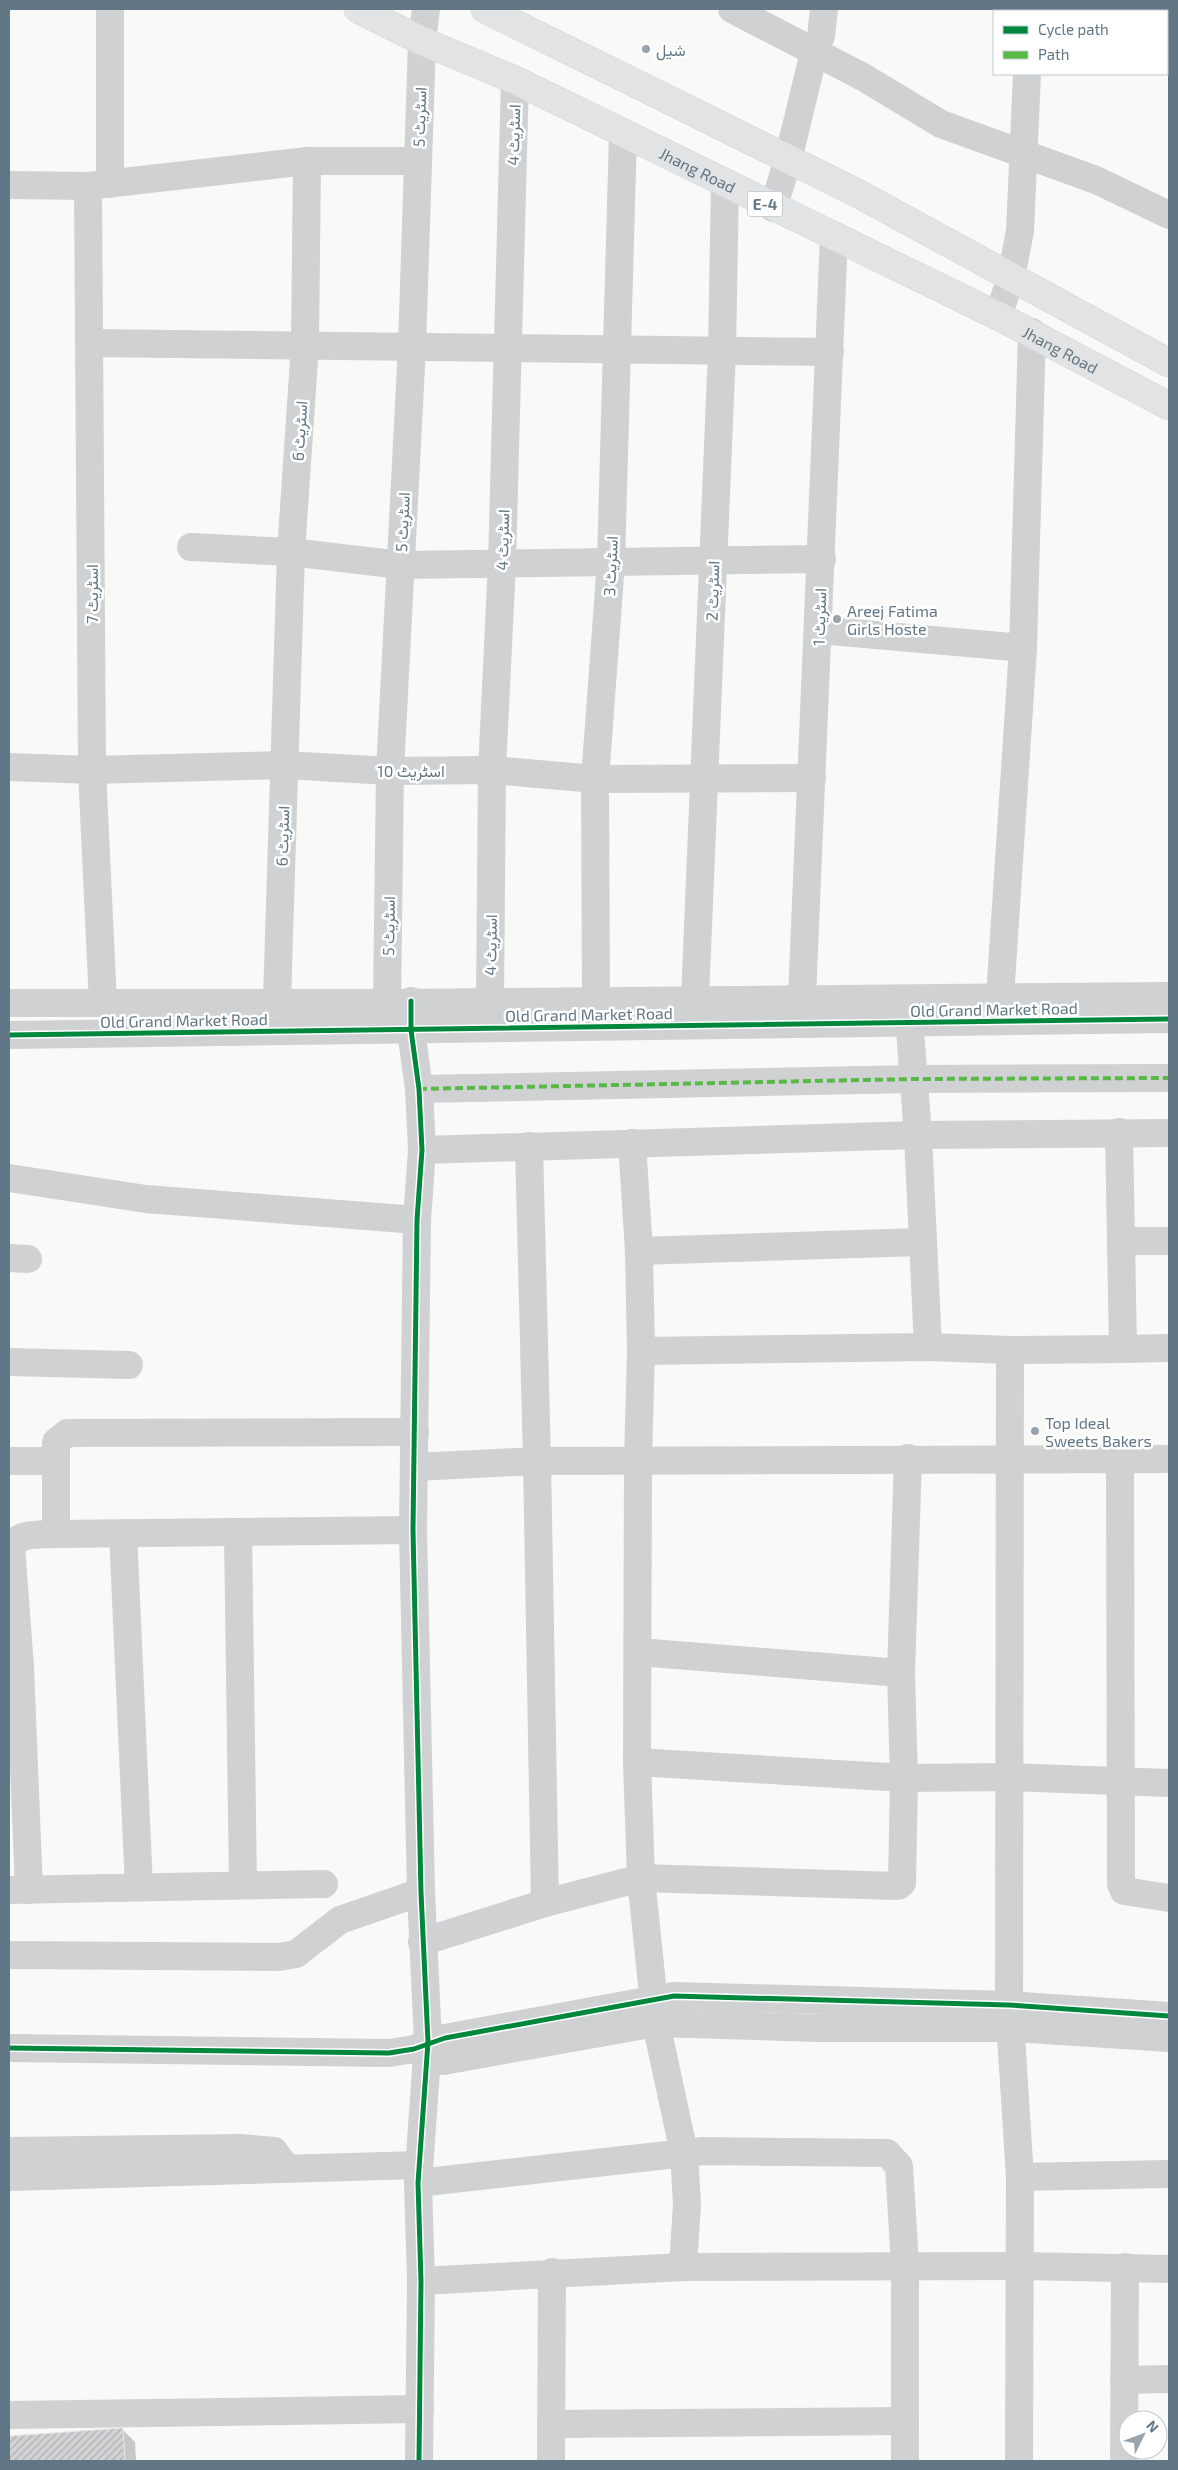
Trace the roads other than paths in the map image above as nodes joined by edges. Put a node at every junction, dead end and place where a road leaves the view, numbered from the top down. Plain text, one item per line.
1 (110, 9) edge
2 (358, 9) edge
3 (426, 9) edge
4 (485, 9) edge
5 (732, 9) edge
6 (824, 9) edge
7 (422, 41) junction
8 (814, 52) junction
9 (1027, 75) edge
10 (515, 80) junction
11 (623, 133) junction
12 (1024, 155) junction
13 (788, 160) junction
14 (307, 161) junction
15 (418, 161) junction
16 (725, 183) junction
17 (9, 185) edge
18 (99, 185) junction
19 (773, 208) junction
20 (1169, 216) edge
21 (834, 236) junction
22 (1010, 278) junction
23 (998, 316) junction
24 (1032, 332) junction
25 (89, 343) junction
26 (305, 345) junction
27 (412, 347) junction
28 (507, 348) junction
29 (618, 349) junction
30 (722, 350) junction
31 (830, 352) junction
32 (1169, 363) edge
33 (1169, 406) edge
34 (191, 547) dead end
35 (291, 552) junction
36 (822, 559) junction
37 (714, 560) junction
38 (611, 562) junction
39 (502, 563) junction
40 (400, 564) junction
41 (819, 630) junction
42 (1023, 648) junction
43 (284, 765) junction
44 (9, 767) edge
45 (92, 770) junction
46 (492, 770) junction
47 (390, 771) junction
48 (812, 778) junction
49 (595, 779) junction
50 (705, 779) junction
51 (1169, 996) edge
52 (1000, 997) junction
53 (802, 998) junction
54 (596, 999) junction
55 (695, 999) junction
56 (490, 1000) junction
57 (277, 1001) junction
58 (399, 1002) junction
59 (9, 1003) edge
60 (103, 1003) junction
61 (908, 1010) junction
62 (1169, 1019) edge
63 (411, 1030) junction
64 (9, 1035) edge
65 (1169, 1078) edge
66 (914, 1079) junction
67 (419, 1089) junction
68 (1118, 1132) junction
69 (1169, 1133) edge
70 (918, 1135) junction
71 (632, 1143) junction
72 (528, 1146) junction
73 (422, 1150) junction
74 (9, 1178) edge
75 (417, 1220) junction
76 (1121, 1241) junction
77 (1169, 1241) edge
78 (922, 1242) junction
79 (640, 1251) junction
80 (928, 1347) junction
81 (1169, 1348) edge
82 (1123, 1349) junction
83 (1010, 1350) junction
84 (641, 1351) junction
85 (9, 1362) edge
86 (129, 1365) dead end
87 (415, 1432) junction
88 (908, 1458) junction
89 (1009, 1459) junction
90 (1169, 1459) edge
91 (9, 1460) edge
92 (1120, 1460) junction
93 (55, 1461) junction
94 (537, 1461) junction
95 (638, 1461) junction
96 (415, 1467) junction
97 (413, 1530) junction
98 (238, 1532) junction
99 (123, 1533) junction
100 (56, 1534) junction
101 (638, 1652) junction
102 (14, 1667) edge
103 (901, 1673) junction
104 (637, 1762) junction
105 (1010, 1777) junction
106 (904, 1778) junction
107 (1123, 1780) junction
108 (1169, 1783) edge
109 (641, 1878) junction
110 (324, 1884) dead end
111 (243, 1885) junction
112 (139, 1887) junction
113 (19, 1890) edge
114 (421, 1892) junction
115 (1169, 1898) edge
116 (545, 1903) junction
117 (422, 1942) junction
118 (9, 1955) edge
119 (654, 2011) junction
120 (1169, 2016) edge
121 (1010, 2017) junction
122 (1169, 2038) edge
123 (9, 2048) edge
124 (423, 2049) junction
125 (9, 2151) edge
126 (684, 2153) junction
127 (287, 2169) junction
128 (418, 2174) junction
129 (1169, 2174) edge
130 (9, 2176) edge
131 (1020, 2177) junction
132 (905, 2265) junction
133 (1021, 2266) junction
134 (683, 2267) junction
135 (1125, 2267) junction
136 (1169, 2269) edge
137 (552, 2272) junction
138 (421, 2280) junction
139 (1169, 2379) edge
140 (1124, 2380) junction
141 (420, 2409) junction
142 (9, 2415) edge
143 (904, 2421) junction
144 (551, 2424) junction
145 (419, 2461) edge
146 (550, 2461) edge
147 (905, 2461) edge
148 (1019, 2461) edge
149 (1124, 2461) edge

1 - 18 street, اسٹریٹ 7
2 - 7 highway, Jhang Road / E-4
3 - 7 street, اسٹریٹ 5
4 - 13 highway
5 - 8 street
6 - 8 street
7 - 10 highway, Jhang Road / E-4
7 - 15 street, اسٹریٹ 5
8 - 12 street
8 - 13 street
9 - 12 street
10 - 11 highway, Jhang Road / E-4
10 - 28 street, اسٹریٹ 4
11 - 16 highway, Jhang Road / E-4
11 - 29 street, اسٹریٹ 3
12 - 20 street
12 - 22 street
13 - 19 street
13 - 22 highway
14 - 15 street
14 - 18 street
14 - 26 street, اسٹریٹ 6
15 - 27 street, اسٹریٹ 5
16 - 19 highway, Jhang Road / E-4
16 - 30 street, اسٹریٹ 2
17 - 18 street
18 - 25 street, اسٹریٹ 7
19 - 21 highway, Jhang Road / E-4
21 - 23 highway, Jhang Road / E-4
21 - 31 street, اسٹریٹ 1
22 - 23 street
22 - 32 highway
23 - 24 highway, Jhang Road / E-4
24 - 33 highway, Jhang Road / E-4
24 - 42 street
25 - 26 street
25 - 45 street, اسٹریٹ 7
26 - 27 street
26 - 35 street, اسٹریٹ 6
27 - 28 street
27 - 40 street, اسٹریٹ 5
28 - 29 street
28 - 39 street, اسٹریٹ 4
29 - 30 street
29 - 38 street, اسٹریٹ 3
30 - 31 street
30 - 37 street, اسٹریٹ 2
31 - 36 street, اسٹریٹ 1
34 - 35 street
35 - 40 street
35 - 43 street, اسٹریٹ 6
36 - 37 street
36 - 41 street, اسٹریٹ 1
37 - 38 street
37 - 50 street, اسٹریٹ 2
38 - 39 street
38 - 49 street, اسٹریٹ 3
39 - 40 street
39 - 46 street, اسٹریٹ 4
40 - 47 street, اسٹریٹ 5
41 - 42 street
41 - 48 street, اسٹریٹ 1
42 - 52 street
43 - 45 street, اسٹریٹ 10
43 - 47 street, اسٹریٹ 10
43 - 57 street, اسٹریٹ 6
44 - 45 street, اسٹریٹ 10
45 - 60 street, اسٹریٹ 7
46 - 47 street, اسٹریٹ 10
46 - 49 street, اسٹریٹ 10
46 - 56 street, اسٹریٹ 4
47 - 58 street, اسٹریٹ 5
48 - 50 street, اسٹریٹ 10
48 - 53 street, اسٹریٹ 1
49 - 50 street, اسٹریٹ 10
49 - 54 street, اسٹریٹ 3
50 - 55 street, اسٹریٹ 2
51 - 52 street, Old Grand Market Road
52 - 61 street, Old Grand Market Road
53 - 55 street, Old Grand Market Road
53 - 61 street, Old Grand Market Road
54 - 55 street, Old Grand Market Road
54 - 56 street, Old Grand Market Road
56 - 58 street, Old Grand Market Road
57 - 58 street, Old Grand Market Road
57 - 60 street, Old Grand Market Road
58 - 63 street, اسٹریٹ 5
59 - 60 street, Old Grand Market Road
61 - 62 street, Old Grand Market Road
61 - 63 street, Old Grand Market Road
61 - 66 street
63 - 64 street, Old Grand Market Road
63 - 67 street, اسٹریٹ 5
65 - 66 street
66 - 67 street
66 - 70 street
67 - 73 street, اسٹریٹ 5
68 - 69 street
68 - 70 street
68 - 76 street
70 - 71 street
70 - 78 street
71 - 72 street
71 - 79 street
72 - 73 street
72 - 94 street
73 - 75 street, اسٹریٹ 5
74 - 75 street
75 - 87 street, اسٹریٹ 5
76 - 77 street
76 - 82 street
78 - 79 street
78 - 80 street
79 - 84 street
80 - 83 street
80 - 84 street
81 - 82 street
82 - 83 street
83 - 89 street
84 - 95 street
85 - 86 street
87 - 93 street
87 - 96 street, اسٹریٹ 5
88 - 89 street
88 - 95 street
88 - 103 street
89 - 92 street
89 - 105 street
90 - 92 street
91 - 93 street
92 - 107 street
93 - 100 street
94 - 95 street
94 - 96 street
94 - 116 street
95 - 101 street
96 - 97 street, اسٹریٹ 5
97 - 98 street
97 - 114 street, اسٹریٹ 5
98 - 99 street
98 - 111 street
99 - 100 street
99 - 112 street
100 - 102 street
101 - 103 street
101 - 104 street
102 - 113 street
103 - 106 street
104 - 106 street
104 - 109 street
105 - 106 street
105 - 107 street
105 - 121 street
106 - 109 street
107 - 108 street
107 - 115 street
109 - 116 street
109 - 119 street
110 - 111 street
111 - 112 street
112 - 113 street
114 - 117 street, اسٹریٹ 5
114 - 118 street
116 - 117 street
117 - 124 street, اسٹریٹ 5
119 - 121 street
119 - 124 street
119 - 126 street
120 - 121 street
121 - 122 street
121 - 131 street
123 - 124 street
124 - 128 street, اسٹریٹ 5
125 - 127 street
126 - 128 street
126 - 132 street
126 - 134 street
127 - 128 street
127 - 130 street
128 - 138 street, اسٹریٹ 5
129 - 131 street
131 - 133 street
132 - 133 street
132 - 134 street
132 - 143 street
133 - 135 street
133 - 148 street
134 - 137 street
135 - 136 street
135 - 140 street
137 - 138 street
137 - 144 street
138 - 141 street, اسٹریٹ 5
139 - 140 street
140 - 149 street
141 - 142 street
141 - 145 street, اسٹریٹ 5
143 - 144 street
143 - 147 street
144 - 146 street

